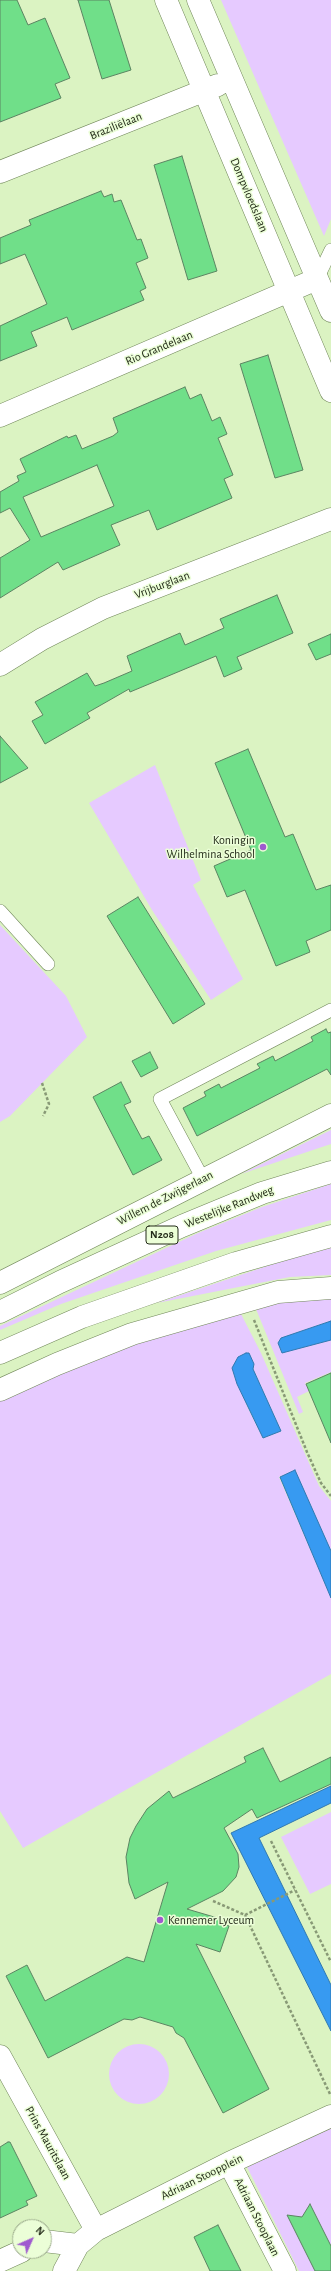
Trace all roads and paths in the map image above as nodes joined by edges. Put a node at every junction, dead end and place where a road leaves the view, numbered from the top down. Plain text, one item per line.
1 (166, 0) edge
2 (198, 0) edge
3 (232, 80) junction
4 (204, 90) junction
5 (0, 172) edge
6 (331, 250) edge
7 (317, 279) junction
8 (289, 292) junction
9 (331, 311) edge
10 (331, 391) edge
11 (0, 416) edge
12 (331, 519) edge
13 (0, 665) edge
14 (0, 912) edge
15 (48, 964) dead end
16 (331, 1010) edge
17 (42, 1083) dead end
18 (331, 1115) edge
19 (43, 1116) dead end
20 (331, 1172) edge
21 (204, 1179) junction
22 (331, 1236) edge
23 (0, 1283) edge
24 (331, 1288) edge
25 (246, 1301) junction
26 (0, 1312) edge
27 (0, 1353) edge
28 (0, 1390) edge
29 (331, 1496) edge
30 (271, 1841) dead end
31 (295, 1890) junction
32 (213, 1901) dead end
33 (245, 1915) junction
34 (331, 1962) edge
35 (0, 2056) edge
36 (331, 2097) edge
37 (331, 2116) edge
38 (229, 2163) junction
39 (96, 2230) junction
40 (52, 2242) edge
41 (78, 2245) junction
42 (12, 2255) edge
43 (0, 2260) edge
44 (64, 2271) edge
45 (285, 2271) edge

1 - 4 street, Dompvloedslaan
2 - 3 street
3 - 4 street, Braziliëlaan
3 - 7 street
4 - 5 street, Braziliëlaan
4 - 8 street, Dompvloedslaan
6 - 7 lane
7 - 8 street, Rio Grandelaan
7 - 9 street
8 - 10 street, Dompvloedslaan
8 - 11 street, Rio Grandelaan
12 - 13 street, Vrijburglaan
14 - 15 lane
16 - 21 lane
17 - 19 path
18 - 21 street, Willem de Zwijgerlaan
20 - 26 street, Westelijke Randweg / N208
21 - 23 street, Willem de Zwijgerlaan
22 - 27 street
24 - 25 street
25 - 28 street
25 - 29 path
30 - 31 path
31 - 33 path
31 - 34 path
32 - 33 path
33 - 36 path
35 - 39 street, Prins Mauritslaan
37 - 38 street, Adriaan Stoopplein
38 - 39 street, Adriaan Stoopplein
38 - 45 street, Adriaan Stooplaan
39 - 41 street, Adriaan Stoopplein
40 - 41 street
41 - 44 street, Adriaan Stoopplein
42 - 43 street

